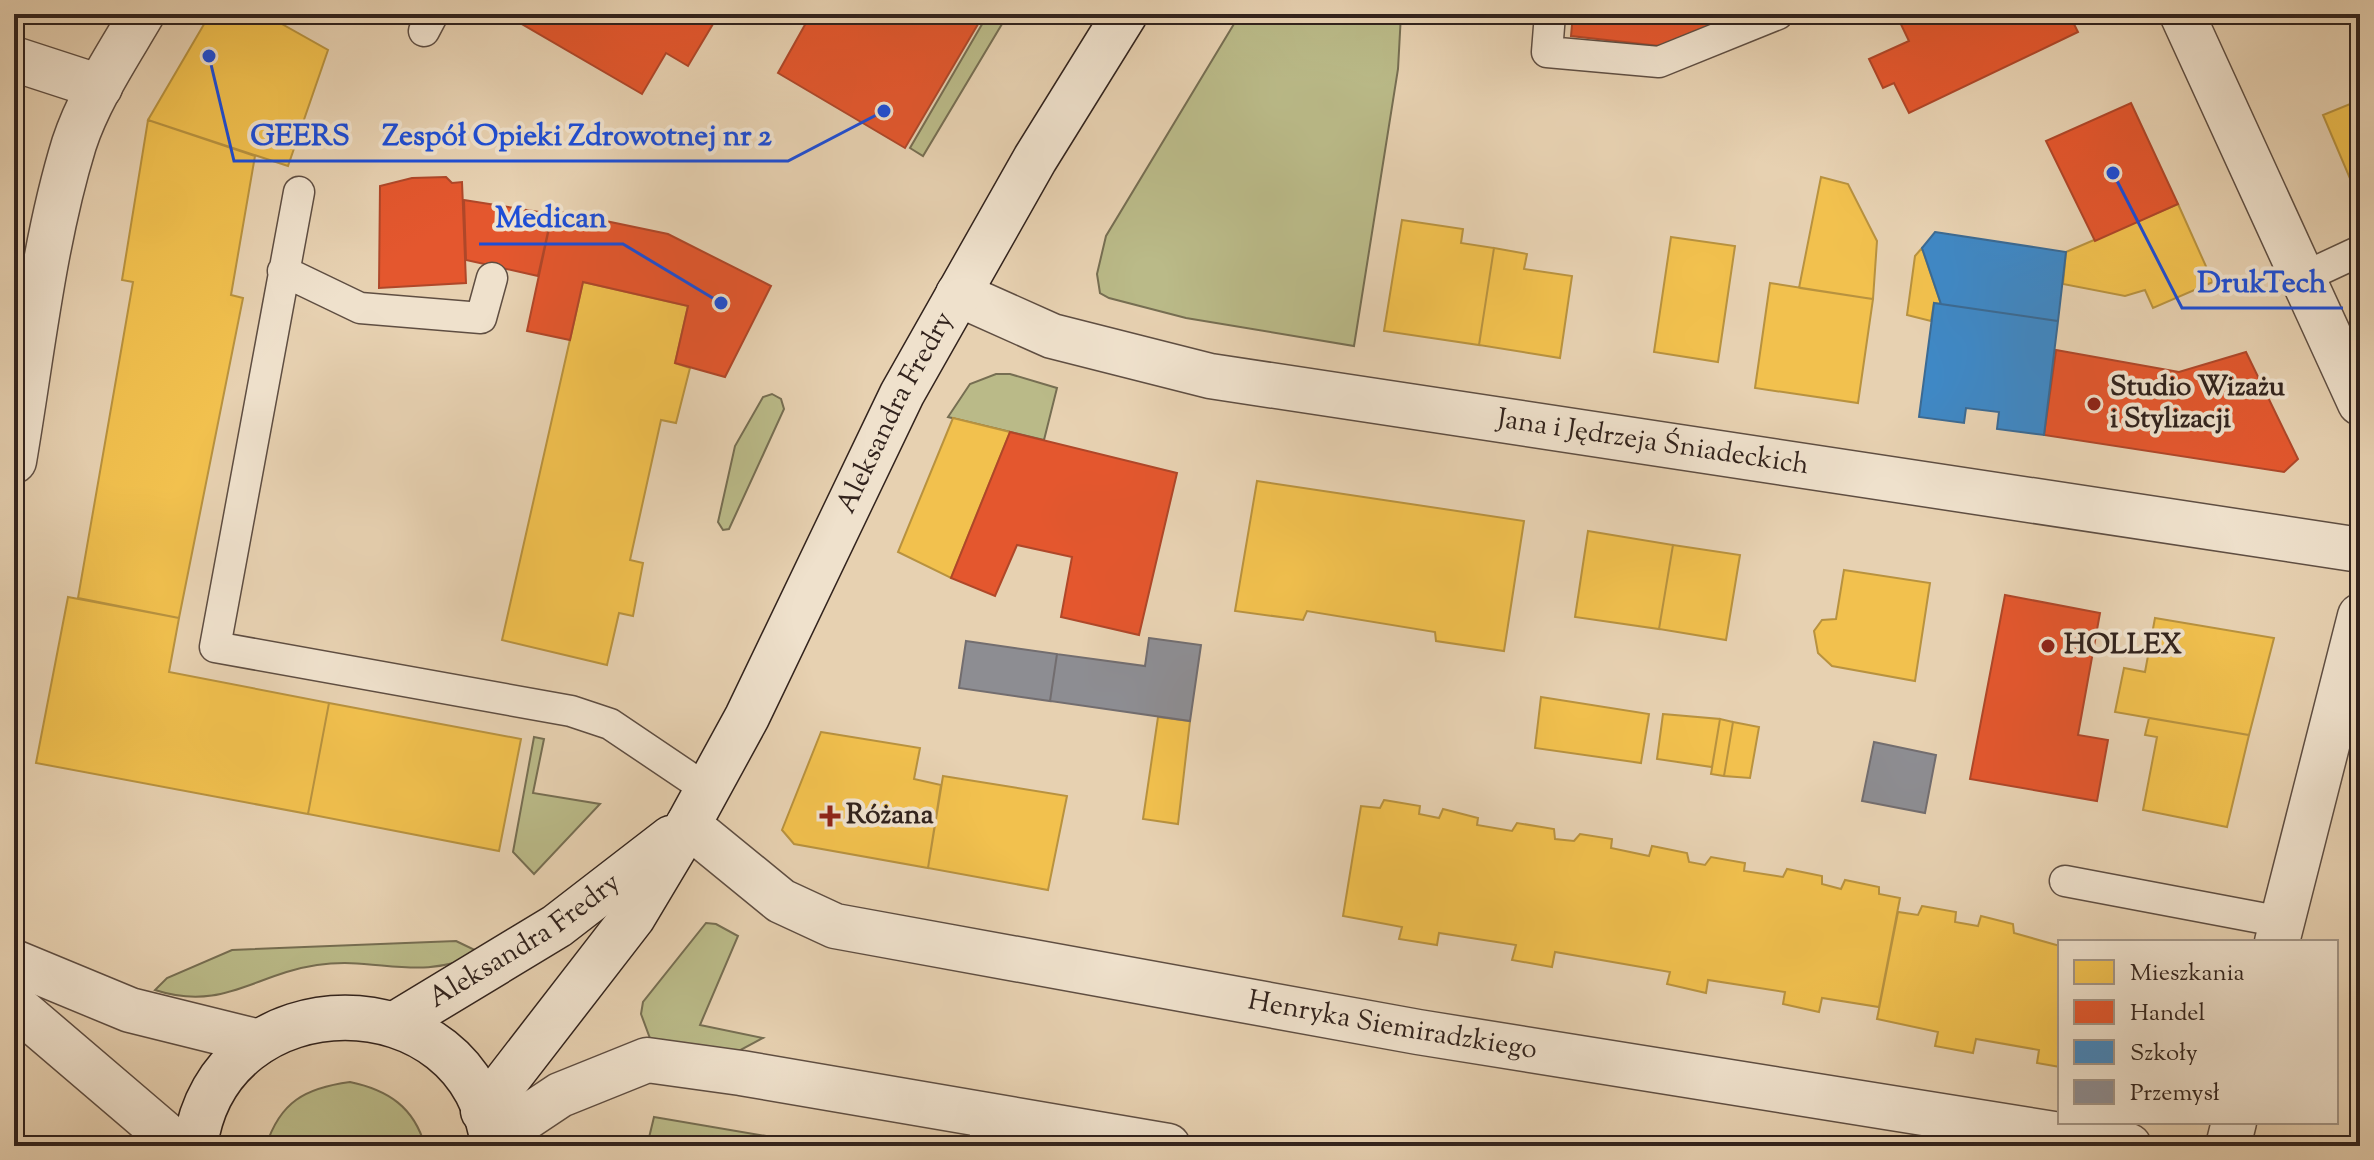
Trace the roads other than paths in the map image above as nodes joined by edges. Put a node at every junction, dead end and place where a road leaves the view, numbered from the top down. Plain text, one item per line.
1 (142, 14) edge
2 (1125, 14) edge
3 (1550, 14) edge
4 (1778, 14) edge
5 (2182, 14) edge
6 (14, 59) edge
7 (100, 87) junction
8 (299, 192) dead end
9 (2360, 251) edge
10 (283, 271) junction
11 (492, 278) dead end
12 (2302, 278) junction
13 (958, 294) junction
14 (2360, 403) edge
15 (14, 461) edge
16 (2360, 550) edge
17 (2360, 616) edge
18 (698, 807) junction
19 (2065, 881) dead end
20 (2279, 932) edge
21 (14, 962) edge
22 (14, 1005) edge
23 (395, 1024) junction
24 (259, 1042) junction
25 (2234, 1124) edge
26 (986, 1130) edge
27 (491, 1134) edge
28 (179, 1146) edge
29 (195, 1146) edge
30 (1168, 1146) edge
31 (2129, 1146) edge
32 (2228, 1146) edge

1 - 7 street
2 - 13 street, Aleksandra Fredry
3 - 4 lane
5 - 12 street
6 - 7 street
7 - 15 street
8 - 10 lane
9 - 12 lane
10 - 11 lane
10 - 18 lane
12 - 14 street
13 - 16 street, Jana i Jędrzeja Śniadeckich
13 - 18 street, Aleksandra Fredry
17 - 20 street
18 - 23 street, Aleksandra Fredry
18 - 27 street, Aleksandra Fredry
18 - 31 street, Henryka Siemiradzkiego
19 - 20 lane
21 - 24 street
22 - 28 street
23 - 24 street
23 - 27 street
24 - 29 street
25 - 32 street
26 - 27 street
26 - 30 street

